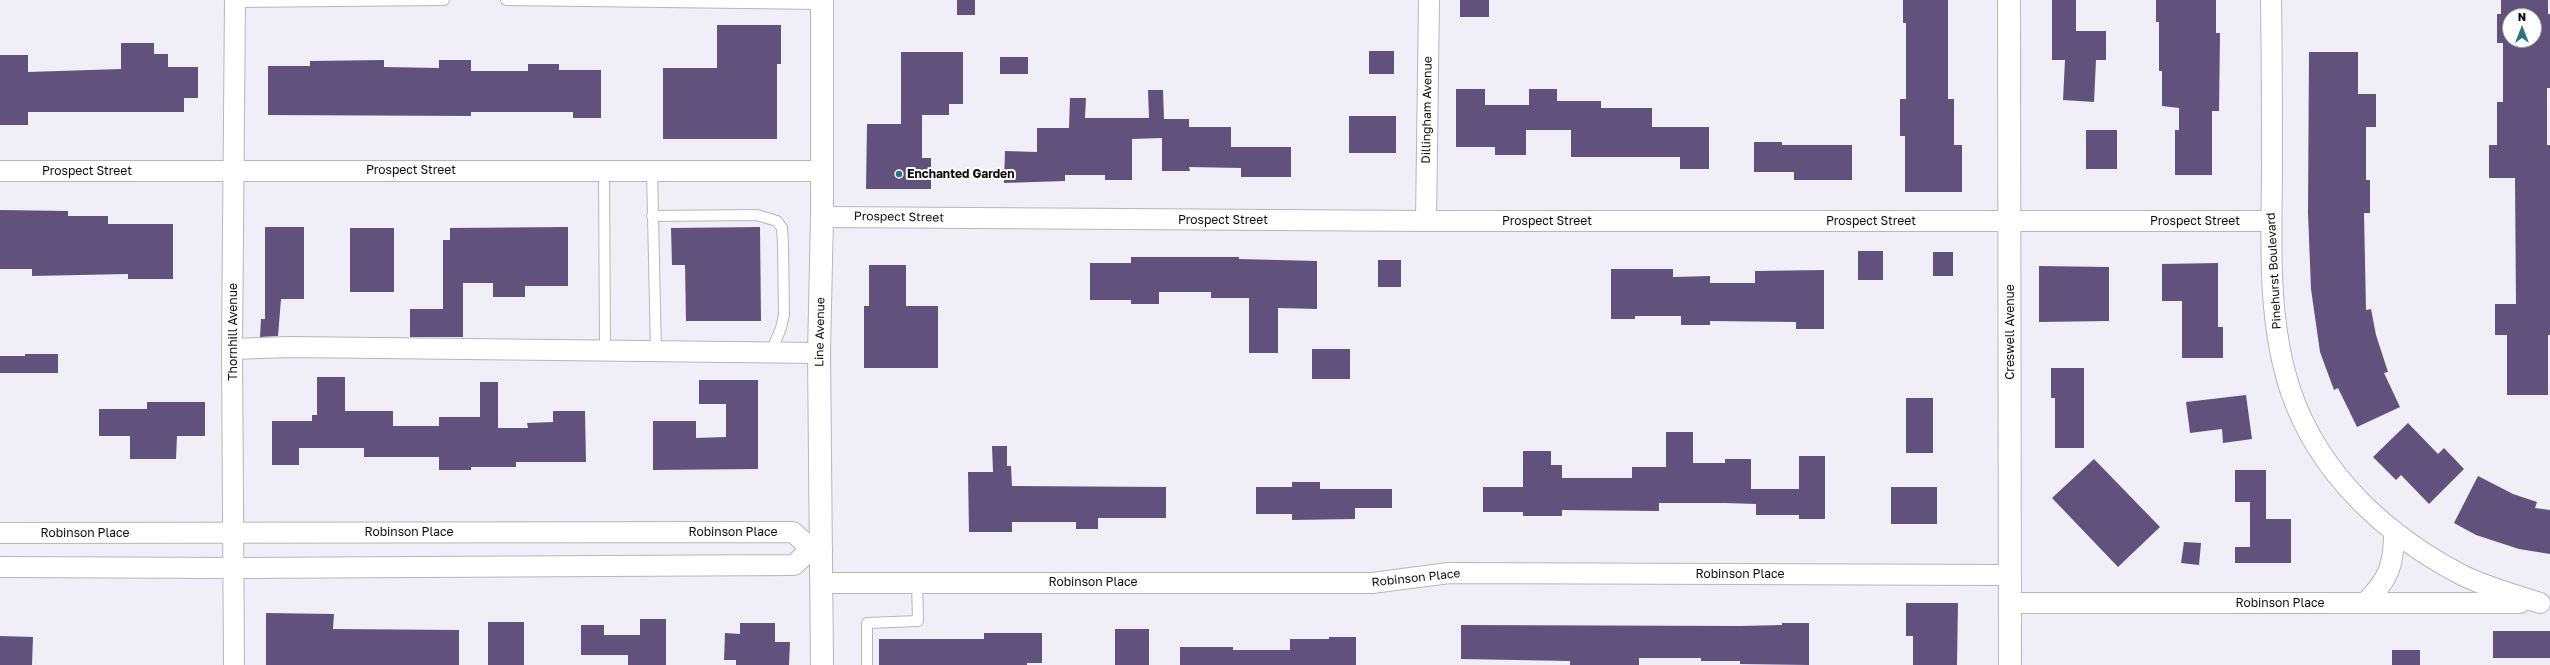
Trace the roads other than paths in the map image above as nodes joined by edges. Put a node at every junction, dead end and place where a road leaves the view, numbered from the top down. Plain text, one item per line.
1 (444, 0) edge
2 (506, 0) edge
3 (1429, 0) edge
4 (2009, 0) edge
5 (2271, 0) edge
6 (235, 1) edge
7 (822, 2) edge
8 (604, 170) junction
9 (0, 171) edge
10 (235, 171) junction
11 (652, 171) junction
12 (822, 171) junction
13 (652, 216) junction
14 (822, 217) junction
15 (1426, 221) junction
16 (2010, 221) junction
17 (2271, 221) junction
18 (232, 349) junction
19 (605, 351) junction
20 (656, 351) junction
21 (771, 352) junction
22 (819, 353) junction
23 (234, 532) junction
24 (0, 533) edge
25 (2394, 534) junction
26 (817, 550) junction
27 (0, 567) edge
28 (234, 568) junction
29 (2010, 575) junction
30 (917, 582) junction
31 (822, 583) junction
32 (2010, 603) junction
33 (2365, 603) junction
34 (2545, 603) edge
35 (234, 665) edge
36 (822, 665) edge
37 (867, 665) edge
38 (2010, 665) edge

1 - 6 lane
2 - 7 lane
3 - 15 street, Dillingham Avenue
4 - 16 main road, Creswell Avenue
5 - 17 street, Pinehurst Boulevard
6 - 10 street, Thornhill Avenue
7 - 12 main road, Line Avenue
8 - 10 street, Prospect Street
8 - 11 street, Prospect Street
8 - 19 lane
9 - 10 street, Prospect Street
10 - 18 street, Thornhill Avenue
11 - 12 street, Prospect Street
11 - 13 lane
12 - 14 main road, Line Avenue
13 - 20 lane
13 - 21 lane
14 - 15 street, Prospect Street
14 - 22 main road, Line Avenue
15 - 16 street, Prospect Street
16 - 17 street, Prospect Street
16 - 29 main road, Creswell Avenue
17 - 25 street, Pinehurst Boulevard
18 - 19 street
18 - 23 street, Thornhill Avenue
19 - 20 street
20 - 21 street
21 - 22 street
22 - 26 main road, Line Avenue
23 - 24 street, Robinson Place
23 - 26 street, Robinson Place
23 - 28 street, Thornhill Avenue
25 - 33 street
25 - 34 street, Pinehurst Boulevard
26 - 28 street
26 - 31 main road, Line Avenue
27 - 28 street
28 - 35 street, Thornhill Avenue
29 - 30 street, Robinson Place
29 - 32 main road, Creswell Avenue
30 - 31 street, Robinson Place
30 - 37 lane
31 - 36 main road, Line Avenue
32 - 33 street, Robinson Place
32 - 38 main road, Creswell Avenue
33 - 34 street, Robinson Place

